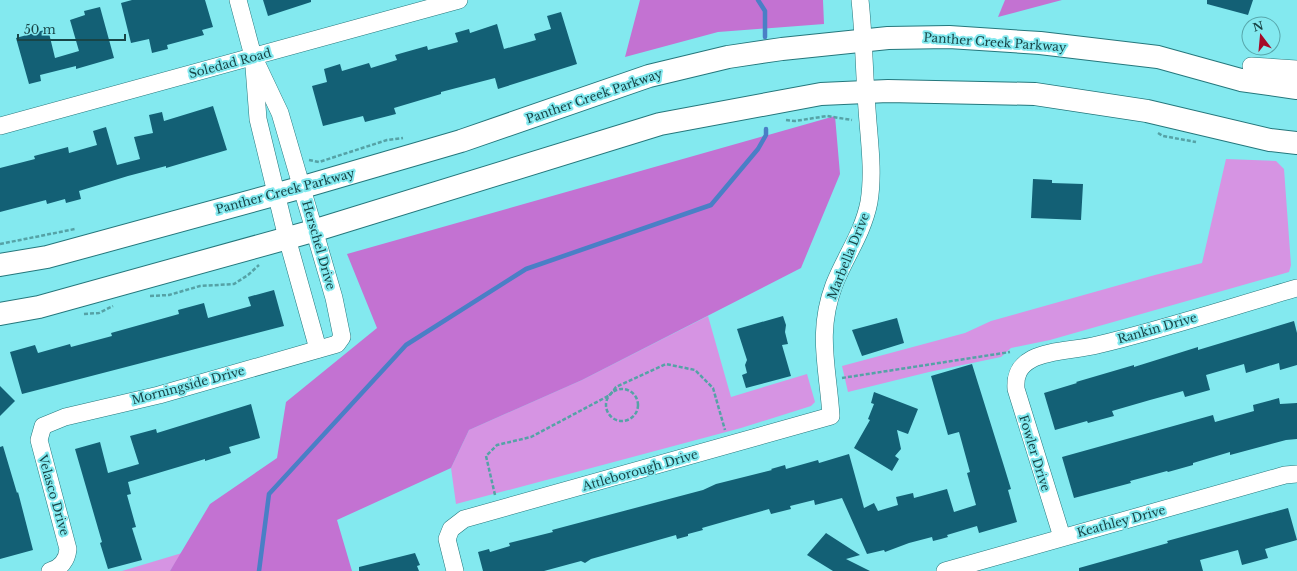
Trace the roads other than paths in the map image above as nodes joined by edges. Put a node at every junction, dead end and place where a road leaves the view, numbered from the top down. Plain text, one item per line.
1 (238, 0) edge
2 (460, 0) edge
3 (860, 0) edge
4 (862, 41) junction
5 (253, 56) junction
6 (1251, 66) dead end
7 (1297, 69) edge
8 (1297, 88) edge
9 (866, 91) junction
10 (0, 126) edge
11 (1297, 143) edge
12 (302, 187) junction
13 (277, 193) junction
14 (313, 231) junction
15 (287, 238) junction
16 (0, 265) edge
17 (1297, 288) edge
18 (0, 314) edge
19 (337, 344) joint
20 (318, 349) junction
21 (1019, 370) joint
22 (831, 416) joint
23 (41, 429) joint
24 (1297, 474) edge
25 (1062, 537) junction
26 (50, 571) edge
27 (455, 571) edge
28 (945, 571) edge

1 - 5 street, Herschel Drive
2 - 5 street, Soledad Road
3 - 4 street, Marbella Drive
4 - 8 main road, Panther Creek Parkway
4 - 9 street, Marbella Drive
4 - 12 main road, Panther Creek Parkway
5 - 10 street, Soledad Road
5 - 12 street, Herschel Drive
5 - 13 street, Herschel Drive
6 - 7 street
9 - 11 main road
9 - 14 main road
9 - 22 street, Marbella Drive
12 - 13 main road, Panther Creek Parkway
12 - 14 street, Herschel Drive
13 - 15 street, Herschel Drive
13 - 16 main road, Panther Creek Parkway
14 - 15 main road
14 - 19 street, Herschel Drive
15 - 18 main road
15 - 20 street, Herschel Drive
17 - 21 street, Rankin Drive
19 - 20 street, Morningside Drive
20 - 23 street, Morningside Drive
21 - 25 street, Fowler Drive
22 - 27 street, Attleborough Drive
23 - 26 street, Velasco Drive
24 - 25 street, Keathley Drive
25 - 28 street, Keathley Drive

